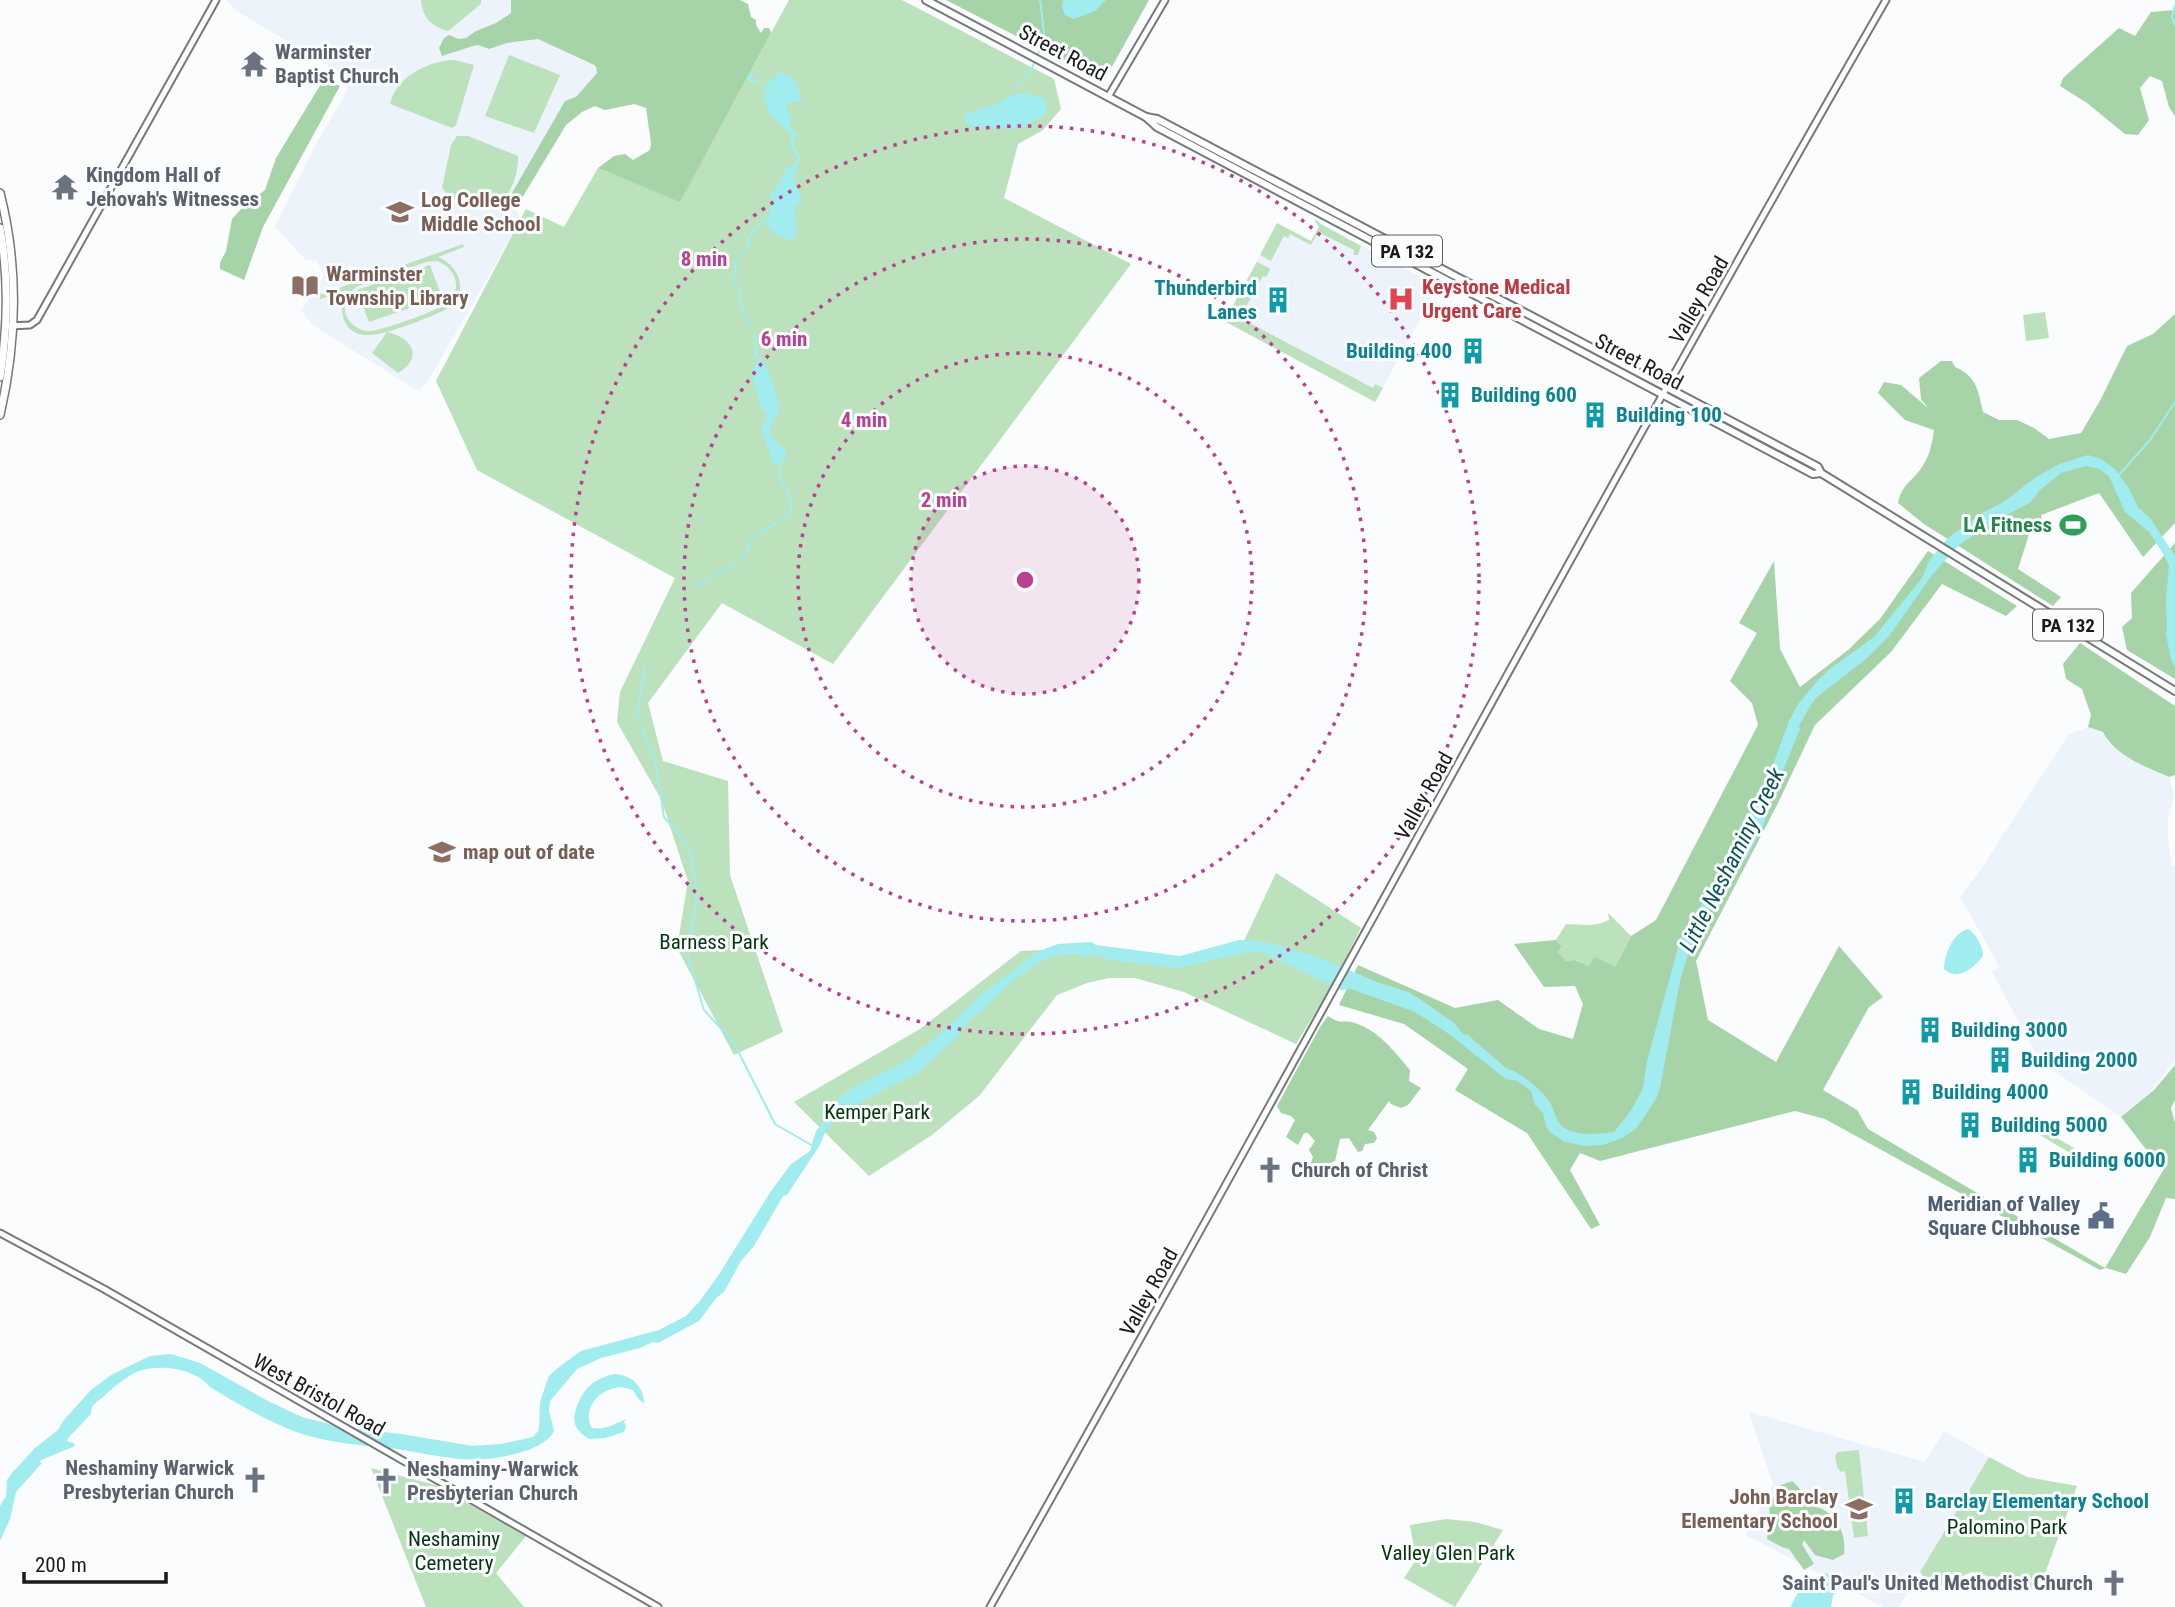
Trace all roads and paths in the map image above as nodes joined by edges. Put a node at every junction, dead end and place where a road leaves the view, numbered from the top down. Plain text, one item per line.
1 (216, 0) edge
2 (926, 0) edge
3 (1165, 0) edge
4 (1886, 0) edge
5 (1108, 97) junction
6 (0, 193) edge
7 (0, 228) edge
8 (10, 326) junction
9 (0, 377) edge
10 (1665, 391) junction
11 (0, 415) edge
12 (2175, 691) edge
13 (0, 1233) edge
14 (658, 1607) edge
15 (990, 1607) edge

1 - 8 street
2 - 5 main road, Street Road / PA 132
3 - 5 street
4 - 10 street, Valley Road
5 - 10 main road, Street Road / PA 132
6 - 8 highway
7 - 8 highway
8 - 9 highway
8 - 11 highway
10 - 12 main road, Street Road / PA 132
10 - 15 street, Valley Road
13 - 14 street, West Bristol Road

